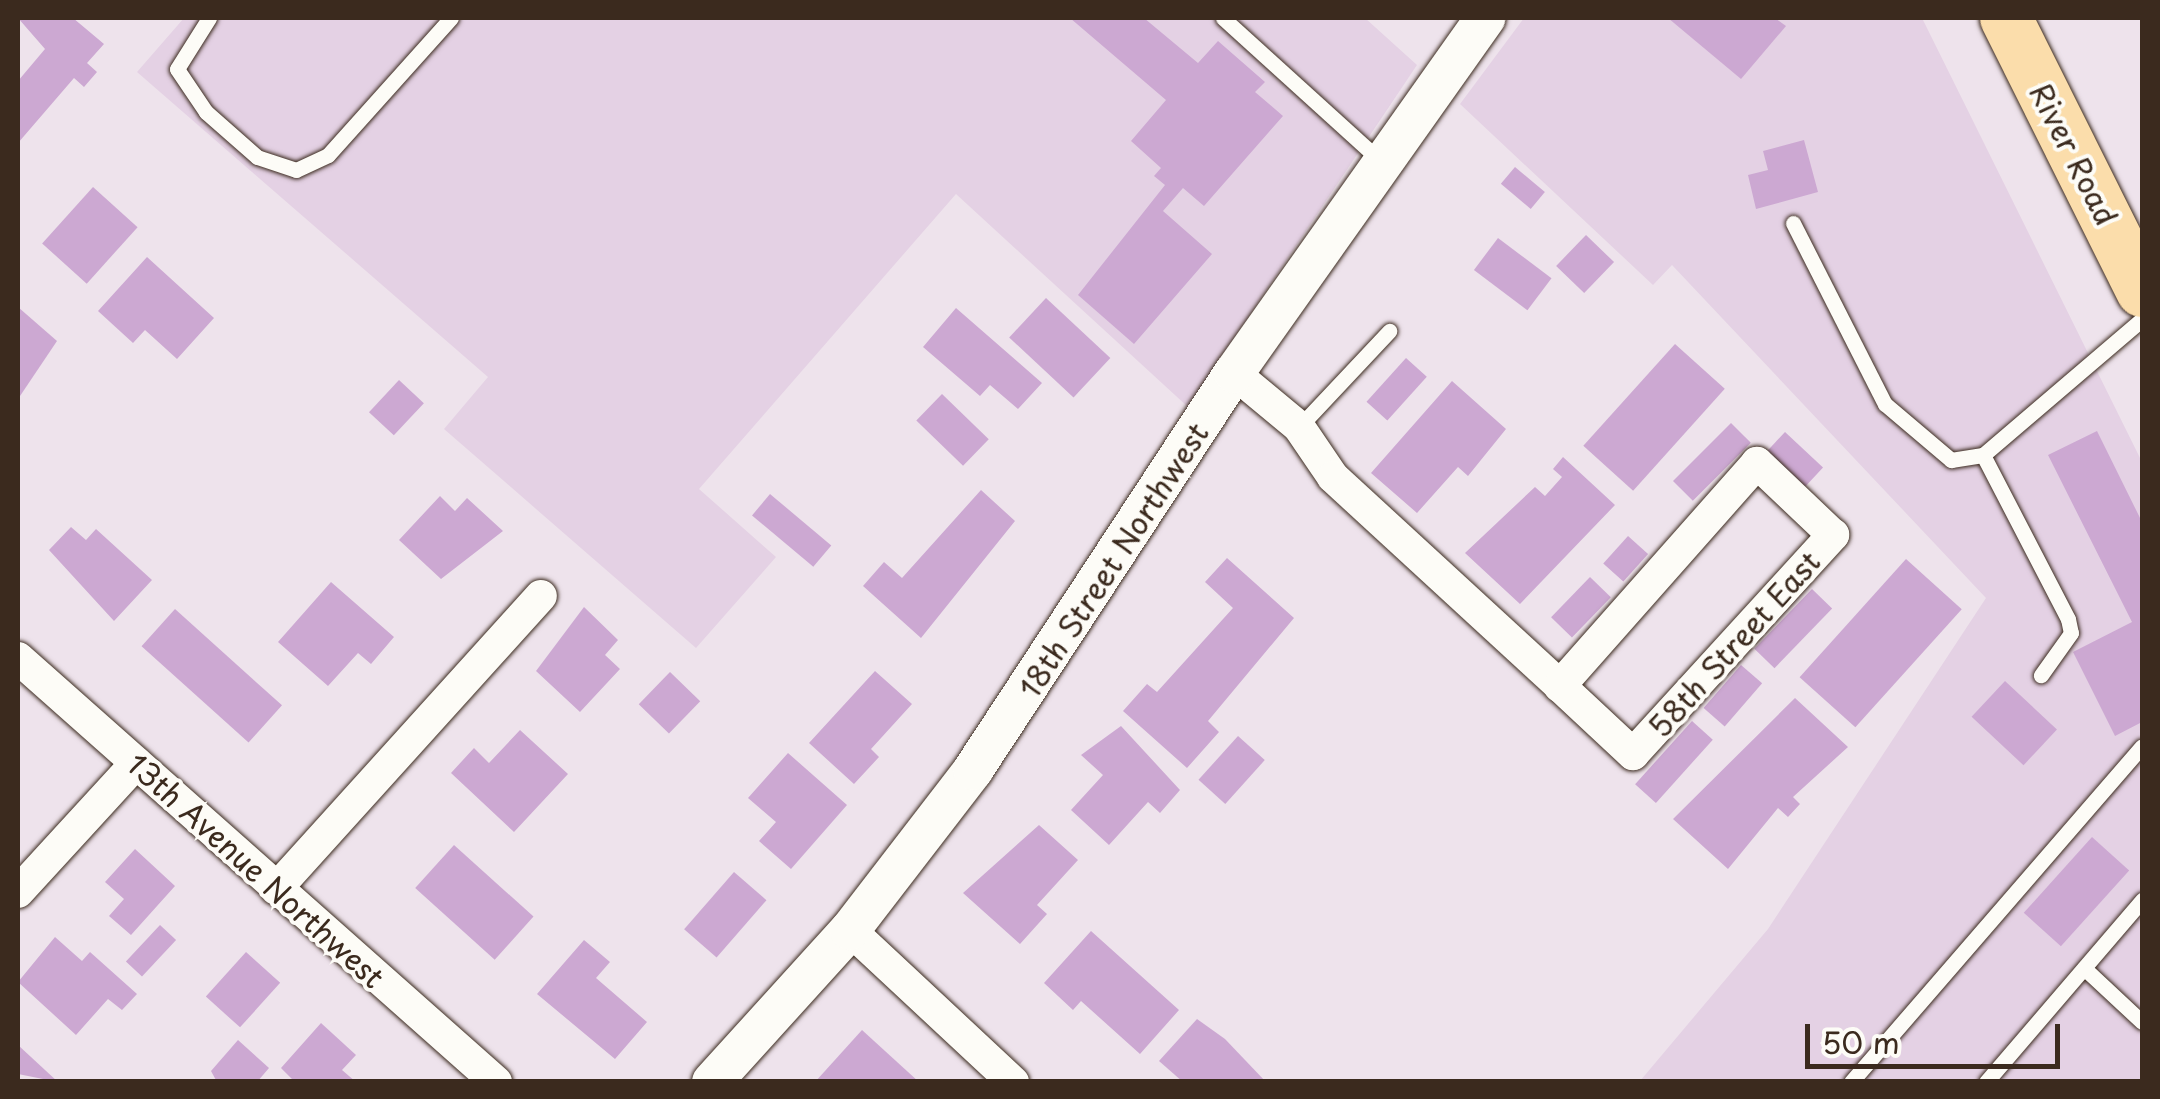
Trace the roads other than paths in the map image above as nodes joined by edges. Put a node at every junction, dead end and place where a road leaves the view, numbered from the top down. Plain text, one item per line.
1 (209, 18) edge
2 (451, 18) edge
3 (1222, 18) edge
4 (1485, 18) edge
5 (2006, 18) edge
6 (1383, 163) junction
7 (1793, 223) dead end
8 (2142, 291) edge
9 (2142, 319) edge
10 (1389, 330) dead end
11 (1234, 374) junction
12 (1298, 427) junction
13 (1982, 455) junction
14 (541, 596) dead end
15 (18, 658) edge
16 (2040, 676) dead end
17 (1560, 686) junction
18 (2142, 746) edge
19 (136, 762) junction
20 (276, 889) junction
21 (18, 892) edge
22 (2142, 900) edge
23 (850, 930) junction
24 (2084, 968) junction
25 (2142, 1022) edge
26 (496, 1082) edge
27 (712, 1082) edge
28 (1013, 1082) edge
29 (1851, 1082) edge
30 (1986, 1082) edge

1 - 2 lane
3 - 6 lane
4 - 6 street, 18th Street Northwest
5 - 8 main road, River Road
6 - 11 street, 18th Street Northwest
7 - 13 lane
9 - 13 lane
10 - 12 lane
11 - 12 street, 58th Street East
11 - 23 street, 18th Street Northwest
12 - 17 street, 58th Street East
13 - 16 lane
14 - 20 street
15 - 19 street, 13th Avenue Northwest
17 - 17 street, 58th Street East
18 - 29 lane
19 - 20 street, 13th Avenue Northwest
19 - 21 street
20 - 26 street, 13th Avenue Northwest
22 - 24 lane
23 - 27 street, 18th Street Northwest
23 - 28 street
24 - 25 lane
24 - 30 lane

